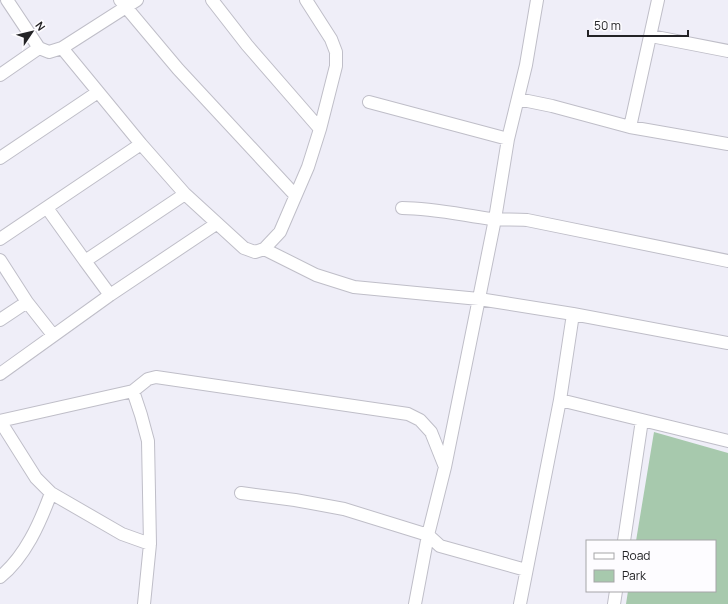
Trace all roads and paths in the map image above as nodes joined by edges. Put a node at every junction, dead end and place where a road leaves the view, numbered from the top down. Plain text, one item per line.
1 (7, 0) edge
2 (137, 0) edge
3 (212, 0) edge
4 (306, 0) edge
5 (537, 0) edge
6 (658, 0) edge
7 (122, 4) edge
8 (651, 36) junction
9 (39, 48) junction
10 (62, 48) junction
11 (728, 51) edge
12 (0, 75) edge
13 (98, 92) junction
14 (518, 99) junction
15 (369, 102) dead end
16 (630, 127) junction
17 (320, 129) junction
18 (508, 139) junction
19 (141, 144) junction
20 (728, 144) edge
21 (0, 158) edge
22 (185, 194) junction
23 (295, 195) junction
24 (47, 208) junction
25 (402, 208) dead end
26 (495, 219) junction
27 (216, 224) junction
28 (0, 239) edge
29 (264, 249) junction
30 (0, 260) edge
31 (728, 260) edge
32 (85, 261) junction
33 (110, 295) junction
34 (479, 299) junction
35 (27, 302) junction
36 (573, 314) junction
37 (0, 320) edge
38 (53, 335) junction
39 (728, 343) edge
40 (0, 374) edge
41 (133, 391) junction
42 (560, 400) junction
43 (642, 420) junction
44 (0, 421) edge
45 (728, 440) edge
46 (445, 467) junction
47 (51, 493) junction
48 (241, 493) dead end
49 (428, 535) junction
50 (624, 540) edge
51 (150, 544) junction
52 (526, 570) junction
53 (0, 577) edge
54 (616, 592) edge
55 (144, 604) edge
56 (415, 604) edge
57 (520, 604) edge
58 (614, 604) edge

1 - 9 street
2 - 7 street
3 - 17 street
4 - 17 street
5 - 14 street
6 - 8 street
7 - 10 street
7 - 23 street
8 - 11 street
8 - 16 street
9 - 10 street
9 - 12 street
10 - 13 street
13 - 19 street
13 - 21 street
14 - 16 street
14 - 18 street
15 - 18 street
16 - 20 street
17 - 23 street
18 - 26 street
19 - 22 street
19 - 24 street
22 - 27 street
22 - 32 street
23 - 29 street
24 - 28 street
24 - 32 street
25 - 26 street
26 - 31 street
26 - 34 street
27 - 29 street
27 - 33 street
29 - 34 street
30 - 35 street
32 - 33 street
33 - 38 street
34 - 36 street
34 - 46 street
35 - 37 street
35 - 38 street
36 - 39 street
36 - 42 street
38 - 40 street
41 - 44 street
41 - 46 street
41 - 51 street
42 - 43 street
42 - 52 street
43 - 45 street
43 - 50 street
44 - 47 street
46 - 49 street
47 - 51 street
47 - 53 street
48 - 49 street
49 - 52 street
49 - 56 street
51 - 55 street
52 - 57 street
54 - 58 street

